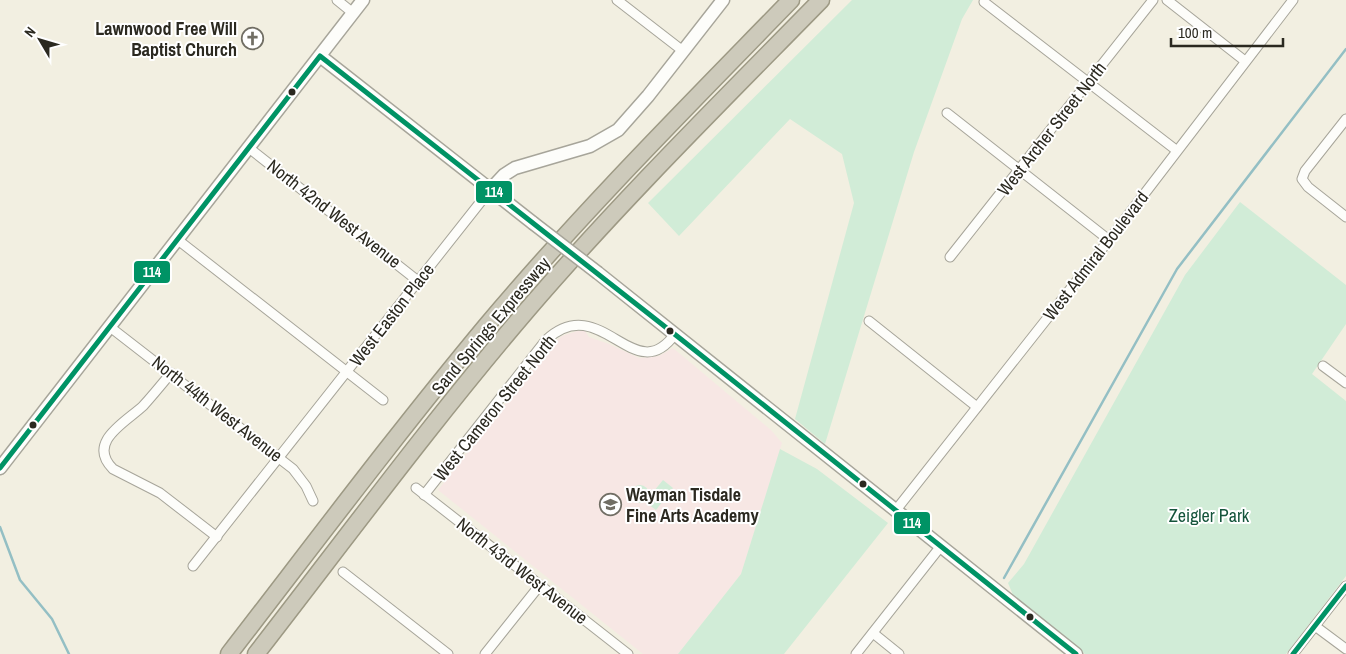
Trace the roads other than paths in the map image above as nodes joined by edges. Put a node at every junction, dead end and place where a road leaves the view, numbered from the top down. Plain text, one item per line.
1 (337, 0) edge
2 (363, 0) edge
3 (617, 0) edge
4 (723, 0) edge
5 (791, 0) edge
6 (821, 0) edge
7 (1153, 0) edge
8 (1167, 0) edge
9 (1293, 0) edge
10 (984, 2) dead end
11 (353, 13) junction
12 (683, 52) junction
13 (320, 56) junction
14 (1245, 61) junction
15 (1088, 83) junction
16 (947, 113) dead end
17 (1346, 118) edge
18 (249, 148) junction
19 (1176, 150) junction
20 (1020, 169) junction
21 (490, 190) junction
22 (1346, 217) edge
23 (178, 240) junction
24 (1109, 240) junction
25 (950, 257) dead end
26 (418, 281) junction
27 (869, 321) dead end
28 (110, 327) junction
29 (675, 334) junction
30 (1323, 366) dead end
31 (347, 372) junction
32 (171, 373) junction
33 (1346, 383) edge
34 (383, 400) dead end
35 (976, 407) junction
36 (279, 458) junction
37 (0, 468) edge
38 (416, 488) dead end
39 (424, 495) junction
40 (313, 501) dead end
41 (896, 510) junction
42 (217, 537) junction
43 (941, 546) junction
44 (193, 566) dead end
45 (343, 572) dead end
46 (540, 585) junction
47 (1346, 586) edge
48 (1315, 626) junction
49 (873, 633) junction
50 (1346, 649) edge
51 (1069, 652) edge
52 (229, 654) edge
53 (256, 654) edge
54 (448, 654) edge
55 (485, 654) edge
56 (628, 654) edge
57 (856, 654) edge
58 (899, 654) edge
59 (1293, 654) edge

1 - 11 street
2 - 11 street
3 - 12 street
4 - 12 street, West Easton Place
5 - 52 highway, Sand Springs Expressway
6 - 53 highway, Sand Springs Expressway
7 - 15 street, West Archer Street North
8 - 14 street
9 - 14 street, West Admiral Boulevard
10 - 15 street
11 - 13 street
12 - 21 street, West Easton Place
13 - 18 street
13 - 21 street
14 - 19 street, West Admiral Boulevard
15 - 19 street
15 - 20 street, West Archer Street North
16 - 20 street
17 - 22 street
18 - 23 street
18 - 26 street, North 42nd West Avenue
19 - 24 street, West Admiral Boulevard
20 - 24 street
20 - 25 street, West Archer Street North
21 - 26 street, West Easton Place
21 - 29 street, bridge
23 - 28 street
23 - 31 street
24 - 35 street, West Admiral Boulevard
26 - 31 street, West Easton Place
27 - 35 street
28 - 32 street, North 44th West Avenue
28 - 37 street
29 - 39 street, West Cameron Street North
29 - 41 street
30 - 33 street
31 - 34 street
31 - 36 street, West Easton Place
32 - 36 street, North 44th West Avenue
32 - 42 street
35 - 41 street, West Admiral Boulevard
36 - 40 street, North 44th West Avenue
36 - 42 street, West Easton Place
38 - 39 street, North 43rd West Avenue
39 - 46 street, North 43rd West Avenue
41 - 43 street
42 - 44 street, West Easton Place
43 - 49 street
43 - 51 street
45 - 54 street
46 - 55 street
46 - 56 street, North 43rd West Avenue
47 - 48 street
48 - 50 street
48 - 59 street
49 - 57 street
49 - 58 street

